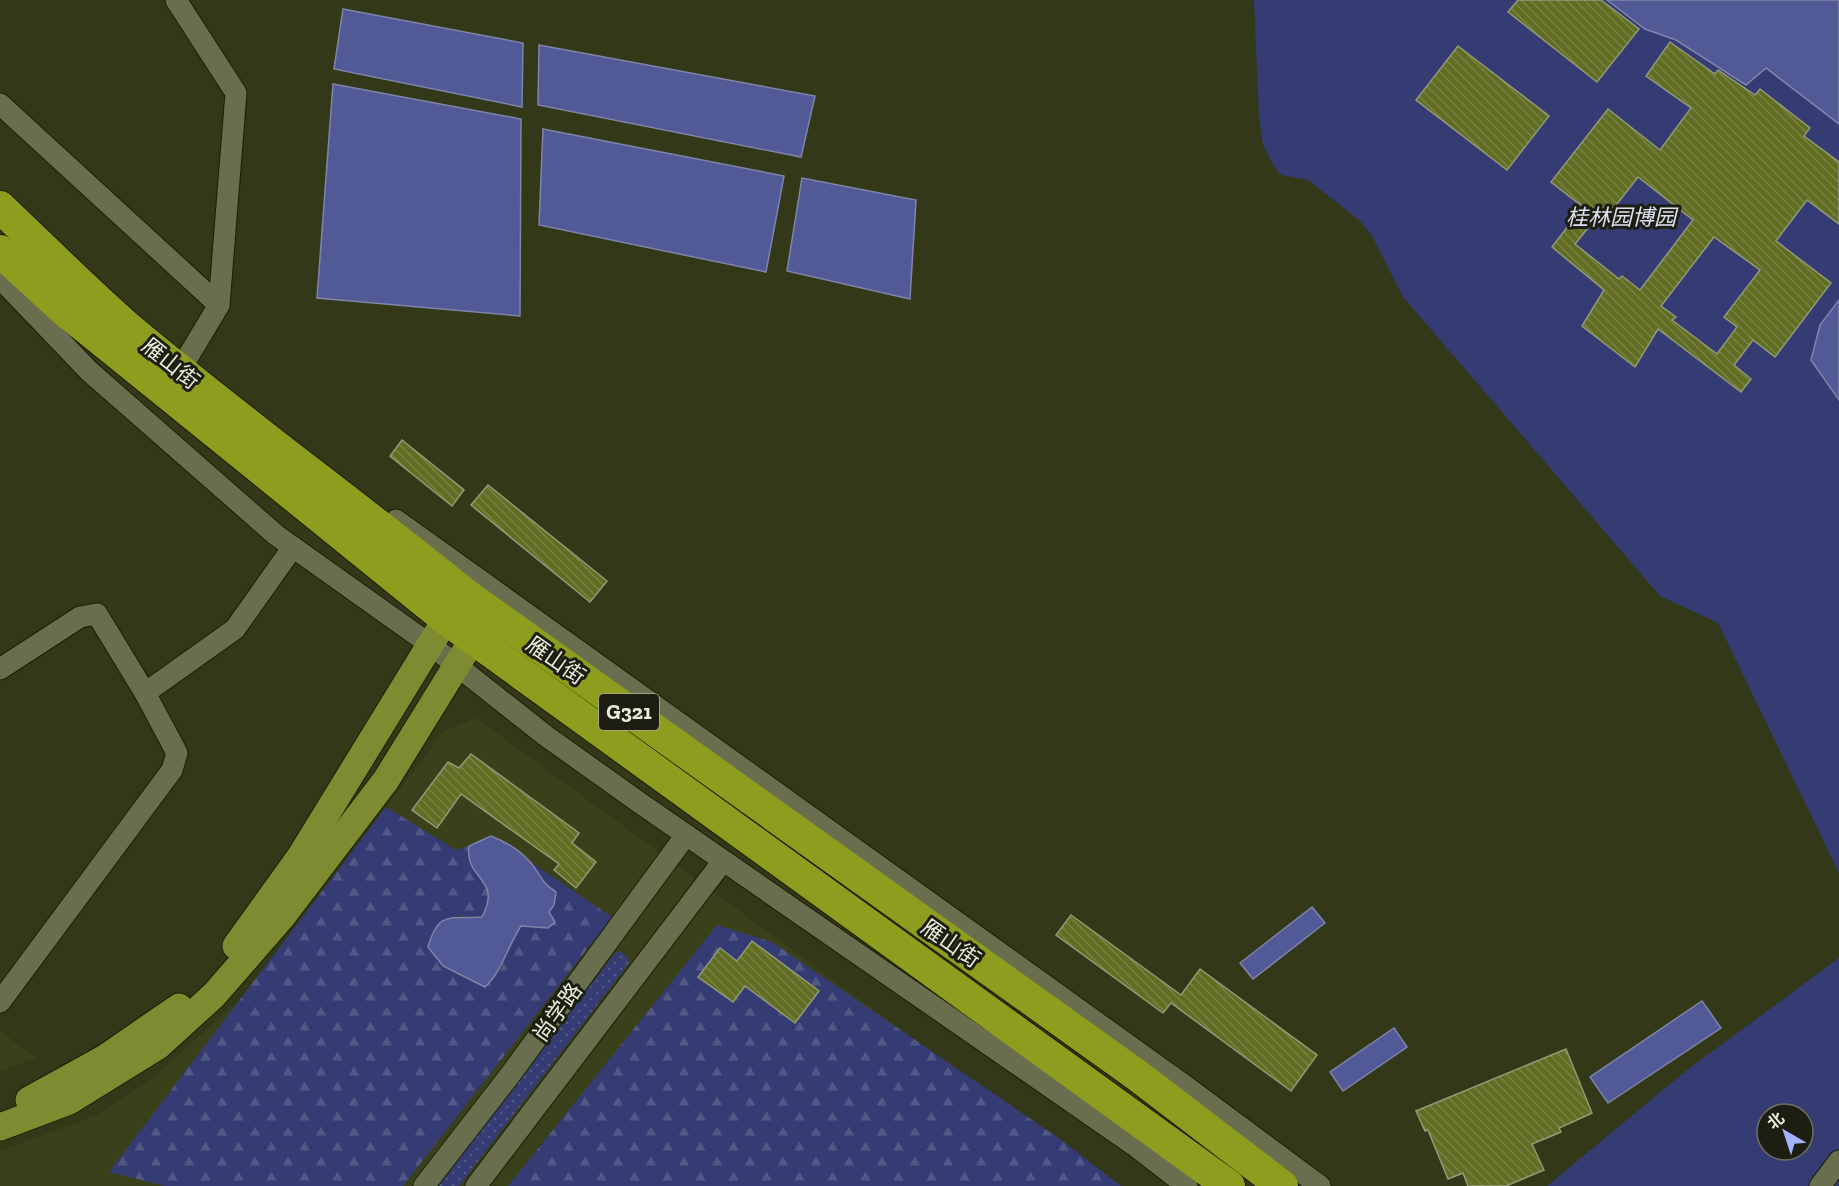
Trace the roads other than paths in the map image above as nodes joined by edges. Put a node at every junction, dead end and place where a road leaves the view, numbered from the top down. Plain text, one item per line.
1 (176, 0) edge
2 (0, 104) edge
3 (0, 190) edge
4 (0, 207) edge
5 (0, 251) edge
6 (0, 278) edge
7 (219, 305) junction
8 (183, 364) junction
9 (293, 547) junction
10 (439, 632) junction
11 (474, 639) junction
12 (457, 666) junction
13 (0, 669) edge
14 (145, 693) junction
15 (686, 835) junction
16 (723, 861) junction
17 (0, 1002) edge
18 (0, 1111) edge
19 (0, 1127) edge
20 (1839, 1161) edge
21 (424, 1186) edge
22 (476, 1186) edge
23 (1187, 1186) edge
24 (1229, 1186) edge
25 (1282, 1186) edge
26 (1320, 1186) edge
27 (1820, 1186) edge

1 - 7 street
2 - 7 street
3 - 8 street
4 - 8 highway, 雁山街 / G321
5 - 10 highway, 雁山街 / G321
6 - 9 street
7 - 8 street
8 - 25 highway, 雁山街 / G321
8 - 26 street
9 - 10 street
9 - 14 street
10 - 11 highway, 雁山街 / G321
10 - 12 street
10 - 18 main road
11 - 12 main road
11 - 24 highway, 雁山街 / G321
12 - 15 street
12 - 19 main road
13 - 14 street
14 - 17 street
15 - 16 street
15 - 21 street, 尚学路
16 - 22 street, 尚学路
16 - 23 street
20 - 27 street

